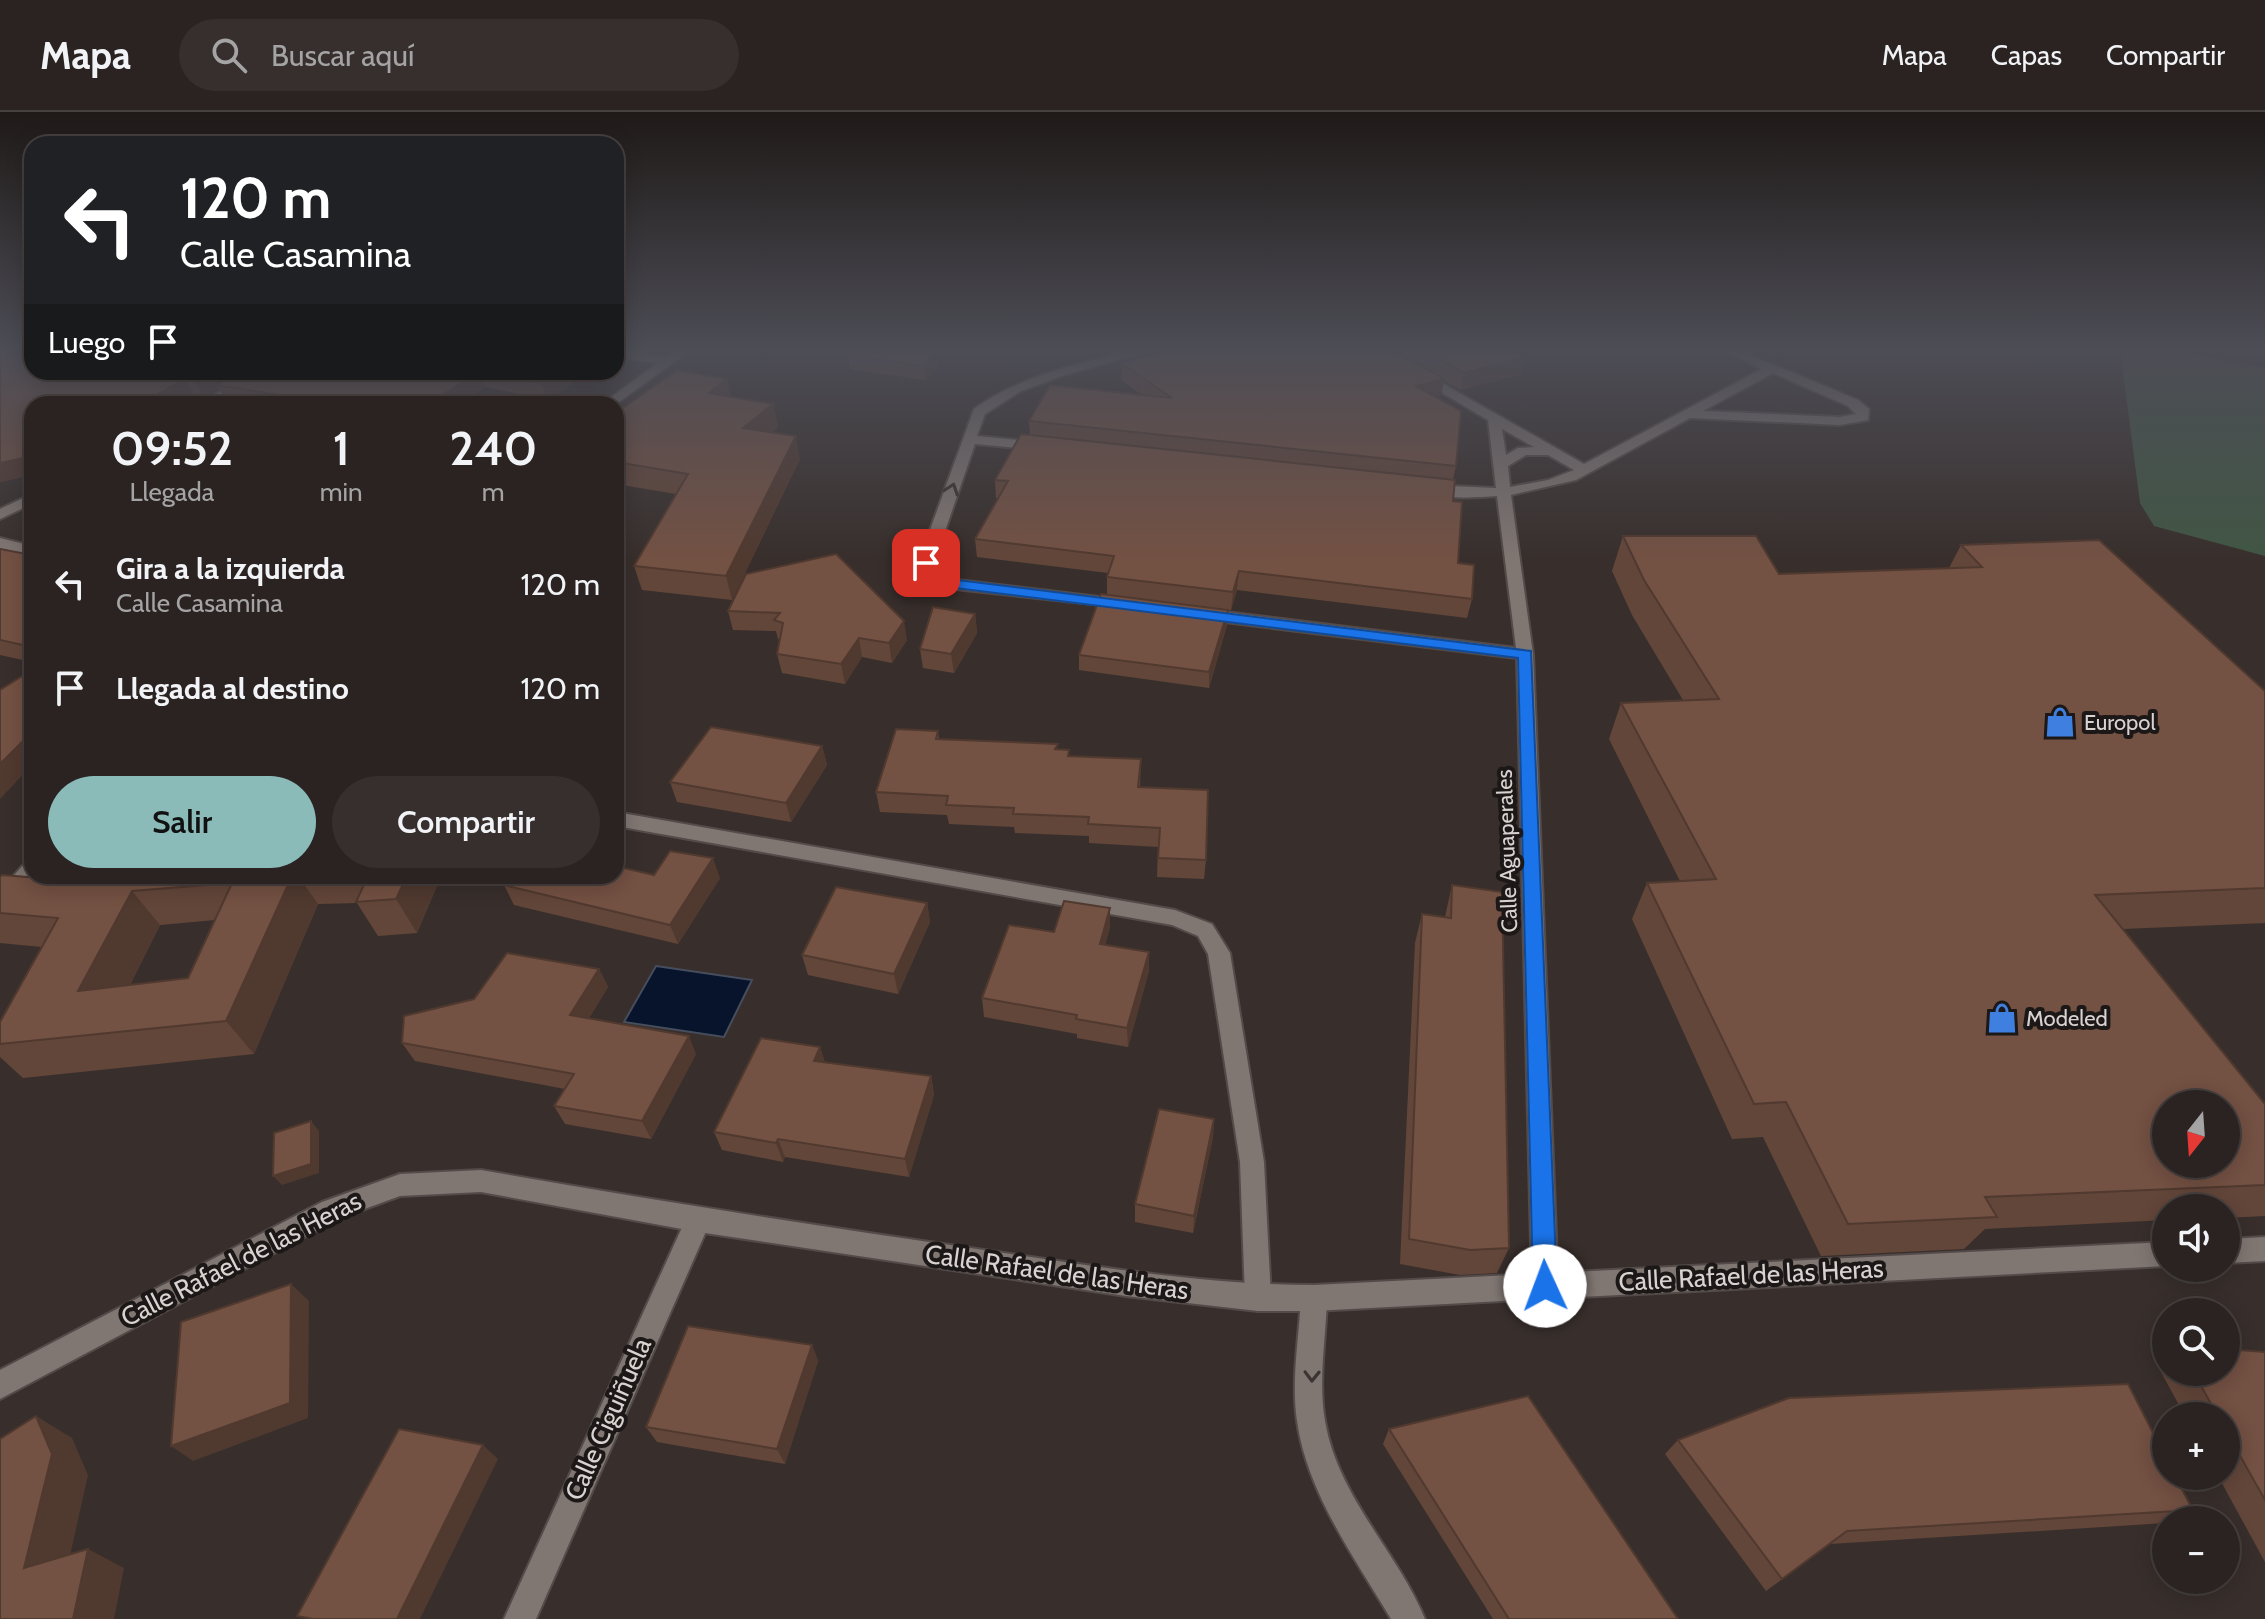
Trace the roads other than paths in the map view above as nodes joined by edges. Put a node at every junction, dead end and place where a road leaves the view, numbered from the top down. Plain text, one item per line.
1 (977, 419) edge
2 (1494, 419) edge
3 (1499, 419) edge
4 (1675, 419) edge
5 (1803, 419) edge
6 (1850, 419) edge
7 (970, 439) junction
8 (1053, 448) edge
9 (1553, 452) junction
10 (1500, 465) junction
11 (1582, 469) junction
12 (1415, 487) edge
13 (1504, 494) junction
14 (24, 502) edge
15 (0, 515) edge
16 (0, 543) edge
17 (24, 549) edge
18 (1142, 607) edge
19 (1189, 613) edge
20 (1525, 654) junction
21 (624, 820) edge
22 (24, 877) edge
23 (0, 905) edge
24 (698, 1220) junction
25 (2265, 1249) edge
26 (2240, 1250) edge
27 (2152, 1255) edge
28 (1545, 1286) junction
29 (1258, 1298) junction
30 (1314, 1298) junction
31 (0, 1385) edge
32 (520, 1619) edge
33 (1409, 1619) edge

1 - 7 street
2 - 10 street, Calle Aguaperales
3 - 9 street
4 - 11 street
5 - 6 street
7 - 8 street
18 -> 7 street
9 - 10 street
9 - 11 street
10 - 13 street, Calle Aguaperales
11 - 13 street
12 - 13 street
13 - 20 street, Calle Aguaperales
14 - 15 street
16 - 17 street
19 - 20 street
20 - 28 street, Calle Aguaperales
21 - 29 street
22 - 23 street
24 - 29 street, Calle Rafael de las Heras
24 - 31 street, Calle Rafael de las Heras
24 - 32 street, Calle Ciguiñuela
25 - 26 street
27 - 28 street, Calle Rafael de las Heras
28 - 30 street, Calle Rafael de las Heras
29 - 30 street, Calle Rafael de las Heras
30 -> 33 street

